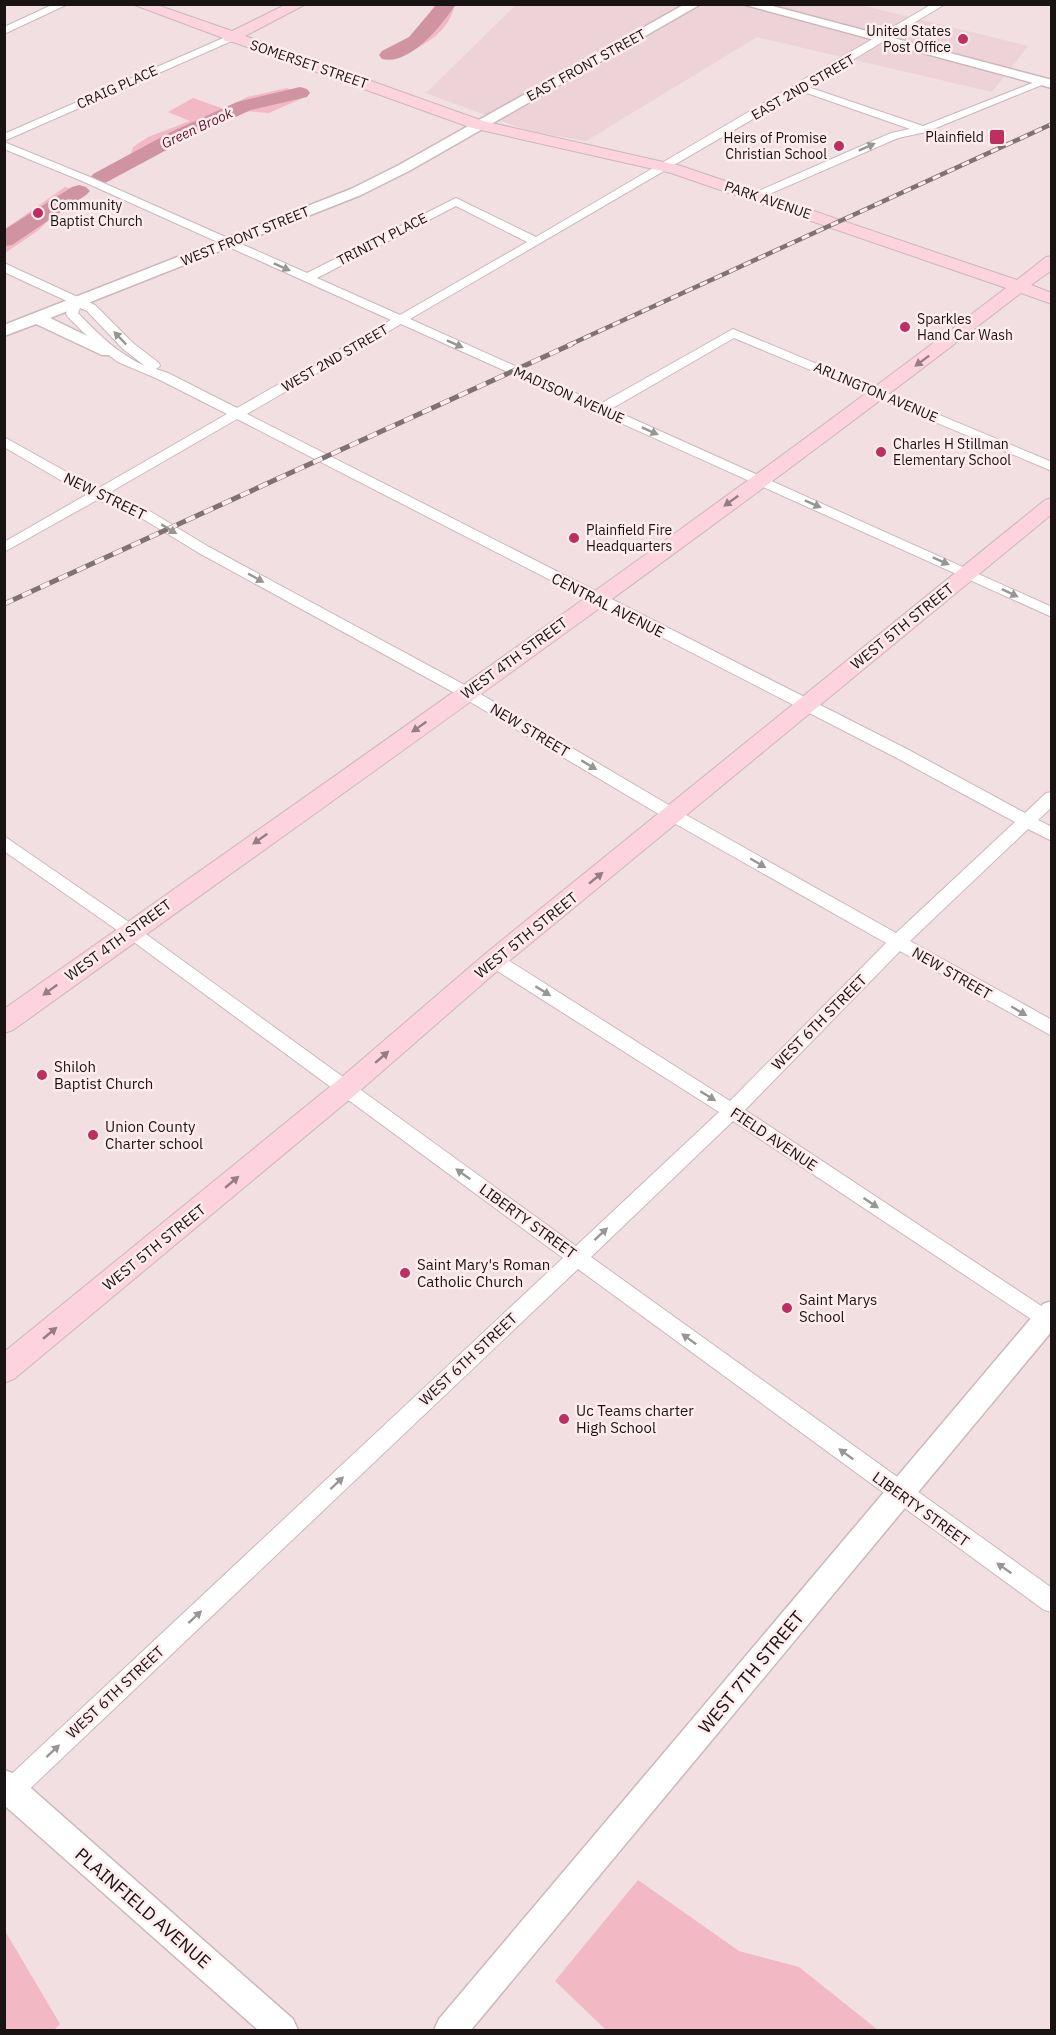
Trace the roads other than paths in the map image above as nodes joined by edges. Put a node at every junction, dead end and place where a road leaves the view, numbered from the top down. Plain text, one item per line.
1 (63, 4) edge
2 (139, 4) edge
3 (299, 4) edge
4 (695, 4) edge
5 (748, 4) edge
6 (940, 4) edge
7 (4, 31) edge
8 (230, 38) junction
9 (884, 40) junction
10 (1048, 83) edge
11 (801, 88) junction
12 (478, 125) junction
13 (922, 130) junction
14 (4, 138) edge
15 (4, 145) edge
16 (666, 167) junction
17 (756, 196) junction
18 (535, 241) junction
19 (229, 243) junction
20 (1052, 261) edge
21 (4, 267) edge
22 (307, 278) junction
23 (1019, 288) junction
24 (1052, 299) edge
25 (75, 303) junction
26 (37, 318) junction
27 (401, 320) junction
28 (4, 331) edge
29 (108, 352) junction
30 (163, 376) junction
31 (880, 393) junction
32 (602, 409) junction
33 (236, 414) junction
34 (4, 441) edge
35 (1052, 466) edge
36 (760, 480) junction
37 (97, 495) junction
38 (1052, 504) edge
39 (4, 548) edge
40 (968, 573) junction
41 (596, 598) junction
42 (1052, 613) edge
43 (466, 693) junction
44 (804, 705) junction
45 (1052, 797) edge
46 (674, 815) junction
47 (1025, 821) junction
48 (1052, 835) edge
49 (4, 842) edge
50 (131, 931) junction
51 (898, 942) junction
52 (494, 960) junction
53 (4, 1023) edge
54 (1052, 1029) edge
55 (346, 1088) junction
56 (732, 1111) junction
57 (577, 1256) junction
58 (1049, 1319) edge
59 (4, 1370) edge
60 (900, 1494) junction
61 (1052, 1602) edge
62 (8, 1788) edge
63 (282, 2031) edge
64 (450, 2031) edge

1 - 7 street
2 - 8 main road, SOMERSET STREET
3 - 8 main road
4 - 12 street, EAST FRONT STREET
5 - 9 street
6 - 9 street, EAST 2ND STREET
8 - 12 main road, SOMERSET STREET
8 - 14 street, CRAIG PLACE
9 - 10 street
9 - 11 street, EAST 2ND STREET
10 - 13 street
11 - 13 street
11 - 16 street, EAST 2ND STREET
12 - 16 main road, PARK AVENUE
12 - 19 street, WEST FRONT STREET
17 -> 13 street
15 - 19 street, MADISON AVENUE
16 - 17 main road, PARK AVENUE
16 - 18 street, WEST 2ND STREET
17 - 23 main road, PARK AVENUE
18 - 22 street, TRINITY PLACE
18 - 27 street, WEST 2ND STREET
19 -> 22 street, MADISON AVENUE
19 - 25 street, WEST FRONT STREET
20 - 23 main road, WEST 4TH STREET
21 - 25 street
22 - 27 street, MADISON AVENUE
23 - 24 main road, PARK AVENUE
23 -> 31 main road, WEST 4TH STREET
25 - 26 street, WEST FRONT STREET
25 - 29 street, CENTRAL AVENUE
30 -> 25 street, CENTRAL AVENUE
26 - 28 street, WEST FRONT STREET
26 - 29 street
27 -> 32 street, MADISON AVENUE
27 - 33 street, WEST 2ND STREET
29 - 30 street, CENTRAL AVENUE
30 - 33 street, CENTRAL AVENUE
31 - 32 street, ARLINGTON AVENUE
31 - 35 street, ARLINGTON AVENUE
31 - 36 main road, WEST 4TH STREET
32 -> 36 street, MADISON AVENUE
33 - 37 street, WEST 2ND STREET
33 - 41 street, CENTRAL AVENUE
34 - 37 street, NEW STREET
36 -> 40 street, MADISON AVENUE
36 -> 41 main road, WEST 4TH STREET
37 - 39 street, WEST 2ND STREET
37 -> 43 street, NEW STREET
38 - 40 main road, WEST 5TH STREET
40 -> 42 street, MADISON AVENUE
40 - 44 main road, WEST 5TH STREET
41 - 43 main road, WEST 4TH STREET
41 - 44 street, CENTRAL AVENUE
43 -> 46 street, NEW STREET
43 -> 50 main road, WEST 4TH STREET
44 - 46 main road, WEST 5TH STREET
44 - 47 street, CENTRAL AVENUE
45 - 47 street, WEST 6TH STREET
46 -> 51 street, NEW STREET
52 -> 46 main road, WEST 5TH STREET
47 - 48 street, CENTRAL AVENUE
47 - 51 street, WEST 6TH STREET
49 - 50 street, LIBERTY STREET
50 -> 53 main road, WEST 4TH STREET
50 - 55 street, LIBERTY STREET
51 -> 54 street, NEW STREET
51 - 56 street, WEST 6TH STREET
55 -> 52 main road, WEST 5TH STREET
52 -> 56 street, FIELD AVENUE
57 -> 55 street, LIBERTY STREET
59 -> 55 main road, WEST 5TH STREET
57 -> 56 street, WEST 6TH STREET
56 -> 58 street, FIELD AVENUE
60 -> 57 street, LIBERTY STREET
62 -> 57 street, WEST 6TH STREET
58 - 60 street, WEST 7TH STREET
61 -> 60 street, LIBERTY STREET
60 - 64 street, WEST 7TH STREET
62 - 63 street, PLAINFIELD AVENUE

